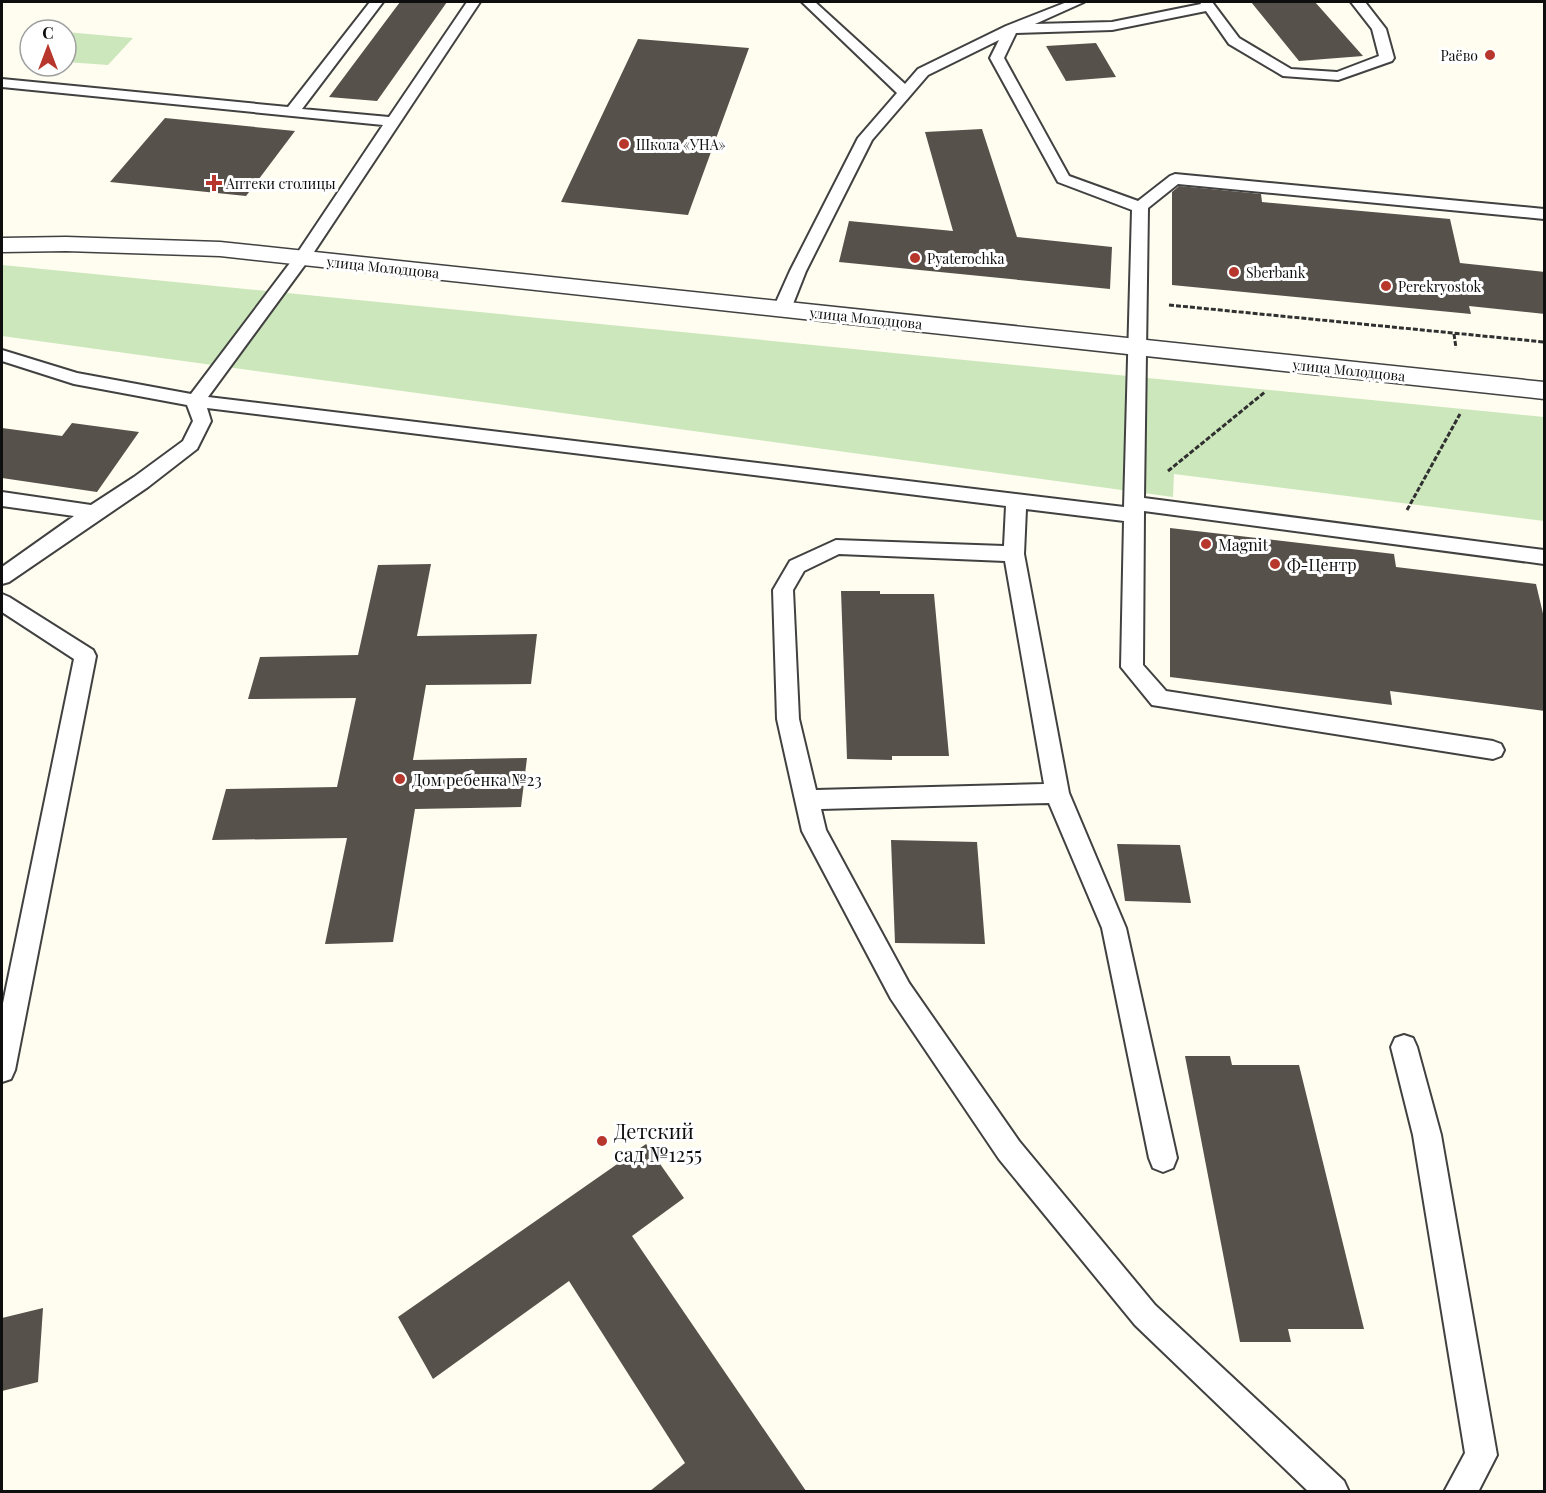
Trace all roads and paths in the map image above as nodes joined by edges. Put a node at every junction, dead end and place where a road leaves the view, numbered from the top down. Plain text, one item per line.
1 (376, 2) edge
2 (474, 2) edge
3 (808, 2) edge
4 (1077, 2) edge
5 (1358, 2) edge
6 (1208, 4) edge
7 (1011, 29) junction
8 (2, 83) edge
9 (905, 92) junction
10 (292, 112) junction
11 (393, 122) junction
12 (1140, 207) junction
13 (1545, 214) edge
14 (2, 223) edge
15 (2, 245) edge
16 (188, 247) junction
17 (302, 258) junction
18 (1140, 302) junction
19 (782, 309) junction
20 (1545, 342) edge
21 (1139, 348) junction
22 (2, 355) edge
23 (1266, 391) dead end
24 (1545, 391) edge
25 (195, 401) junction
26 (1463, 408) dead end
27 (1167, 471) dead end
28 (2, 499) edge
29 (1016, 502) junction
30 (1133, 509) junction
31 (94, 512) junction
32 (1390, 537) junction
33 (1014, 554) junction
34 (1545, 557) edge
35 (2, 577) edge
36 (2, 602) edge
37 (1493, 750) dead end
38 (1057, 793) junction
39 (807, 800) junction
40 (1404, 1047) dead end
41 (2, 1070) edge
42 (1163, 1158) dead end
43 (1333, 1491) edge
44 (1460, 1491) edge

1 - 10 lane
2 - 11 lane
3 - 9 lane
4 - 7 lane
5 - 6 lane
6 - 7 lane
7 - 9 lane
7 - 12 lane
8 - 10 lane
9 - 19 lane
10 - 11 lane
11 - 17 lane
12 - 13 lane
12 - 18 lane
14 - 16 street, улица Молодцова
15 - 16 street, улица Молодцова
16 - 17 street, улица Молодцова
17 - 19 street, улица Молодцова
17 - 25 lane
18 - 20 path
18 - 21 lane
19 - 21 street, улица Молодцова
21 - 24 street, улица Молодцова
21 - 30 lane
22 - 25 lane
23 - 27 path
25 - 29 lane
25 - 31 lane
26 - 32 path
28 - 31 lane
29 - 30 lane
29 - 33 lane
30 - 32 lane
30 - 37 lane
31 - 35 lane
32 - 34 lane
33 - 38 lane
33 - 39 lane
36 - 41 lane
38 - 39 lane
38 - 42 lane
39 - 43 lane
40 - 44 lane

